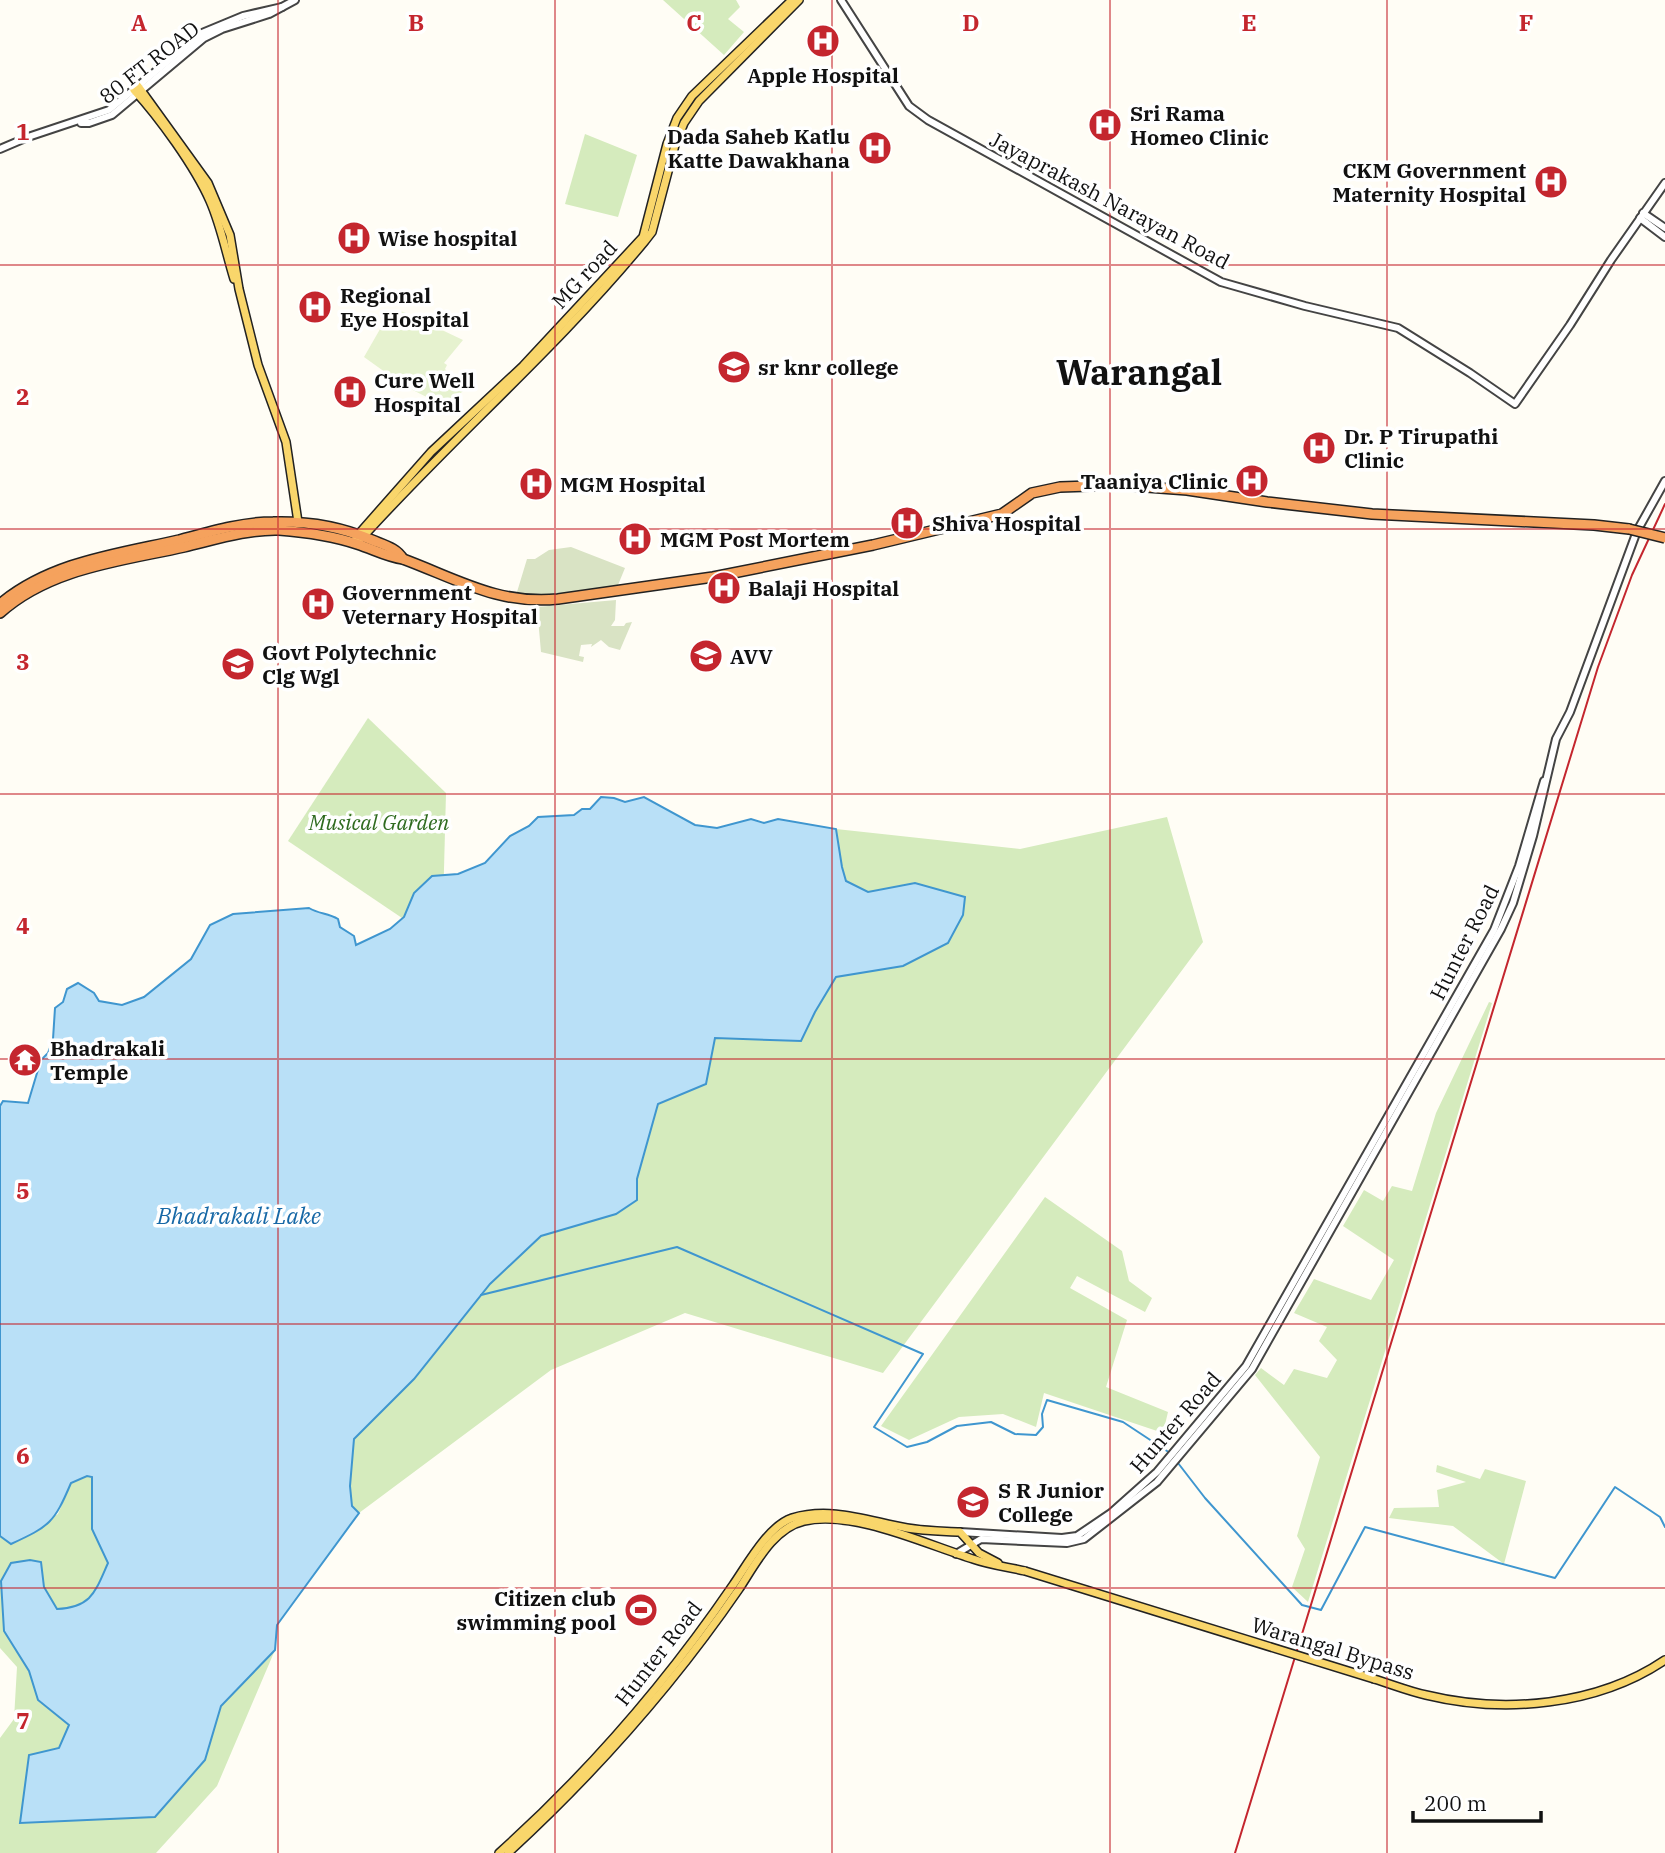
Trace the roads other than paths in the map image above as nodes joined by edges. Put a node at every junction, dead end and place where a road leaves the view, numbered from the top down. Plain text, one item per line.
1 (295, 0) edge
2 (792, 0) edge
3 (799, 0) edge
4 (841, 0) edge
5 (138, 90) junction
6 (0, 149) edge
7 (1665, 183) edge
8 (1641, 216) junction
9 (1665, 228) edge
10 (1665, 237) edge
11 (1665, 481) edge
12 (298, 522) junction
13 (1665, 538) edge
14 (357, 539) junction
15 (112, 559) junction
16 (0, 604) edge
17 (0, 613) edge
18 (1160, 1474) junction
19 (930, 1531) junction
20 (960, 1532) junction
21 (928, 1544) junction
22 (970, 1545) junction
23 (956, 1554) junction
24 (1002, 1565) junction
25 (1662, 1664) edge
26 (526, 1832) junction
27 (499, 1853) edge
28 (508, 1853) edge

1 - 5 street, 80 FT ROAD
2 - 14 main road, MG road
3 - 14 main road, MG road
4 - 8 street, Jayaprakash Narayan Road
5 - 6 street, 80 FT ROAD
5 - 12 main road
7 - 8 street, Jayaprakash Narayan Road
8 - 9 street
8 - 10 street
11 - 18 street, Hunter Road
12 - 14 highway
12 - 15 highway
13 - 14 highway, bridge
14 - 15 highway
15 - 16 highway
15 - 17 highway
18 - 20 street, Hunter Road
18 - 22 street, Hunter Road
19 - 20 main road, Hunter Road
19 - 21 main road
19 - 26 main road, Hunter Road
20 - 22 main road
21 - 23 main road, Hunter Road
21 - 26 main road, Hunter Road
22 - 23 street, Hunter Road
22 - 24 main road, Warangal Bypass
23 - 24 main road, Warangal Bypass
24 - 25 main road, Warangal Bypass, bridge
26 - 27 main road, Hunter Road
26 - 28 main road, Hunter Road

